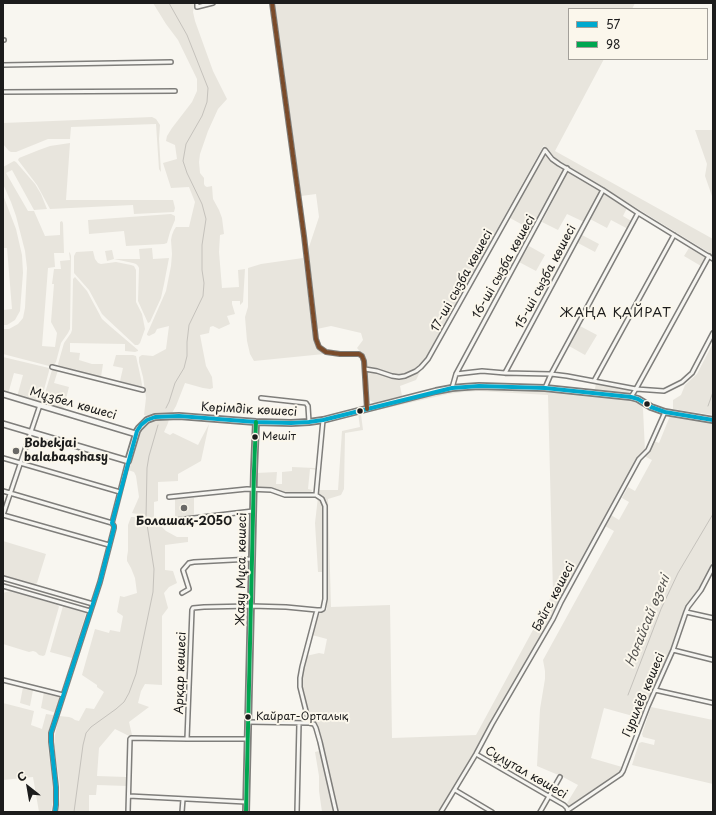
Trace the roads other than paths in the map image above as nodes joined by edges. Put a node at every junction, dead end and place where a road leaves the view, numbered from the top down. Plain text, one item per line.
1 (197, 3) edge
2 (213, 3) edge
3 (272, 3) edge
4 (171, 62) dead end
5 (3, 65) edge
6 (175, 91) dead end
7 (3, 92) edge
8 (567, 168) junction
9 (603, 190) junction
10 (638, 213) junction
11 (674, 235) junction
12 (709, 256) junction
13 (713, 259) edge
14 (713, 333) edge
15 (52, 367) dead end
16 (364, 369) junction
17 (505, 373) junction
18 (456, 374) junction
19 (551, 374) junction
20 (594, 381) junction
21 (452, 388) junction
22 (545, 388) junction
23 (636, 389) junction
24 (143, 390) dead end
25 (3, 394) edge
26 (631, 397) junction
27 (261, 398) dead end
28 (40, 405) junction
29 (366, 409) junction
30 (665, 412) junction
31 (323, 420) junction
32 (713, 420) edge
33 (140, 422) dead end
34 (256, 422) junction
35 (309, 422) junction
36 (3, 424) edge
37 (137, 432) junction
38 (31, 433) junction
39 (3, 458) edge
40 (128, 461) junction
41 (21, 463) junction
42 (253, 489) junction
43 (3, 491) edge
44 (120, 492) junction
45 (10, 493) junction
46 (316, 495) junction
47 (169, 497) dead end
48 (253, 511) junction
49 (3, 515) edge
50 (160, 522) dead end
51 (112, 523) junction
52 (110, 545) junction
53 (252, 559) junction
54 (713, 567) edge
55 (3, 578) edge
56 (3, 586) edge
57 (182, 593) dead end
58 (92, 604) junction
59 (251, 606) junction
60 (317, 610) junction
61 (90, 611) junction
62 (686, 612) junction
63 (713, 618) edge
64 (673, 650) junction
65 (713, 660) edge
66 (3, 680) edge
67 (655, 690) junction
68 (64, 695) junction
69 (713, 703) edge
70 (248, 722) junction
71 (299, 723) junction
72 (308, 723) junction
73 (188, 739) junction
74 (248, 739) junction
75 (476, 754) junction
76 (560, 777) dead end
77 (455, 790) junction
78 (128, 796) junction
79 (550, 796) junction
80 (183, 799) junction
81 (246, 802) junction
82 (567, 810) edge
83 (55, 812) edge
84 (128, 812) edge
85 (182, 812) edge
86 (246, 812) edge
87 (297, 812) edge
88 (336, 812) edge
89 (441, 812) edge
90 (492, 812) edge
91 (540, 812) edge

1 - 2 street
3 - 16 street
4 - 5 street
6 - 7 street
8 - 9 street
8 - 16 street, 17-ші сызба көшесі
8 - 18 street, 16-ші сызба көшесі
9 - 10 street
9 - 17 street, 15-ші сызба көшесі
10 - 11 street
10 - 19 street
11 - 12 street
11 - 20 street
12 - 13 street
12 - 23 street
14 - 23 street
15 - 24 street
16 - 29 street
17 - 18 street
17 - 19 street
18 - 21 street, 16-ші сызба көшесі
19 - 20 street
19 - 22 street
20 - 23 street
21 - 22 street, Көрімдік көшесі
21 - 29 street, Көрімдік көшесі
22 - 26 street, Көрімдік көшесі
23 - 26 street
25 - 28 street, Мұзбел көшесі
26 - 30 street, Көрімдік көшесі
27 - 35 street
28 - 37 street, Мұзбел көшесі
28 - 38 street
29 - 31 street, Көрімдік көшесі
30 - 32 street, Көрімдік көшесі
30 - 75 street, Бәйге көшесі
31 - 35 street, Көрімдік көшесі
31 - 46 street
33 - 37 street
34 - 35 street, Көрімдік көшесі
34 - 37 street, Көрімдік көшесі
34 - 42 street, Жаяу Мұса көшесі
36 - 38 street
37 - 40 street
38 - 40 street
38 - 41 street
39 - 41 street
40 - 44 street
41 - 44 street
41 - 45 street
42 - 46 street
42 - 47 street
42 - 48 street, Жаяу Мұса көшесі
43 - 45 street
44 - 51 street
45 - 49 street
45 - 51 street
46 - 60 street
48 - 50 street
48 - 53 street, Жаяу Мұса көшесі
49 - 52 street
51 - 52 street
52 - 58 street
53 - 57 street
53 - 59 street, Жаяу Мұса көшесі
54 - 62 street, Гурилёв көшесі
55 - 58 street
56 - 61 street
58 - 61 street
59 - 60 street
59 - 70 street, Жаяу Мұса көшесі
59 - 73 street, Арқар көшесі
60 - 72 street
61 - 68 street
62 - 63 street
62 - 64 street, Гурилёв көшесі
64 - 65 street
64 - 67 street, Гурилёв көшесі
66 - 68 street
67 - 69 street
67 - 82 street, Гурилёв көшесі
68 - 83 street
70 - 71 street
70 - 74 street, Жаяу Мұса көшесі
71 - 72 street
71 - 87 street
72 - 88 street
73 - 74 street
73 - 78 street
74 - 81 street, Жаяу Мұса көшесі
75 - 77 street, Бәйге көшесі
75 - 79 street, Сұлутал көшесі
76 - 79 street
77 - 89 street, Бәйге көшесі
77 - 90 street
78 - 80 street
78 - 84 street
79 - 82 street, Сұлутал көшесі
79 - 91 street
80 - 81 street
80 - 85 street
81 - 86 street, Жаяу Мұса көшесі

